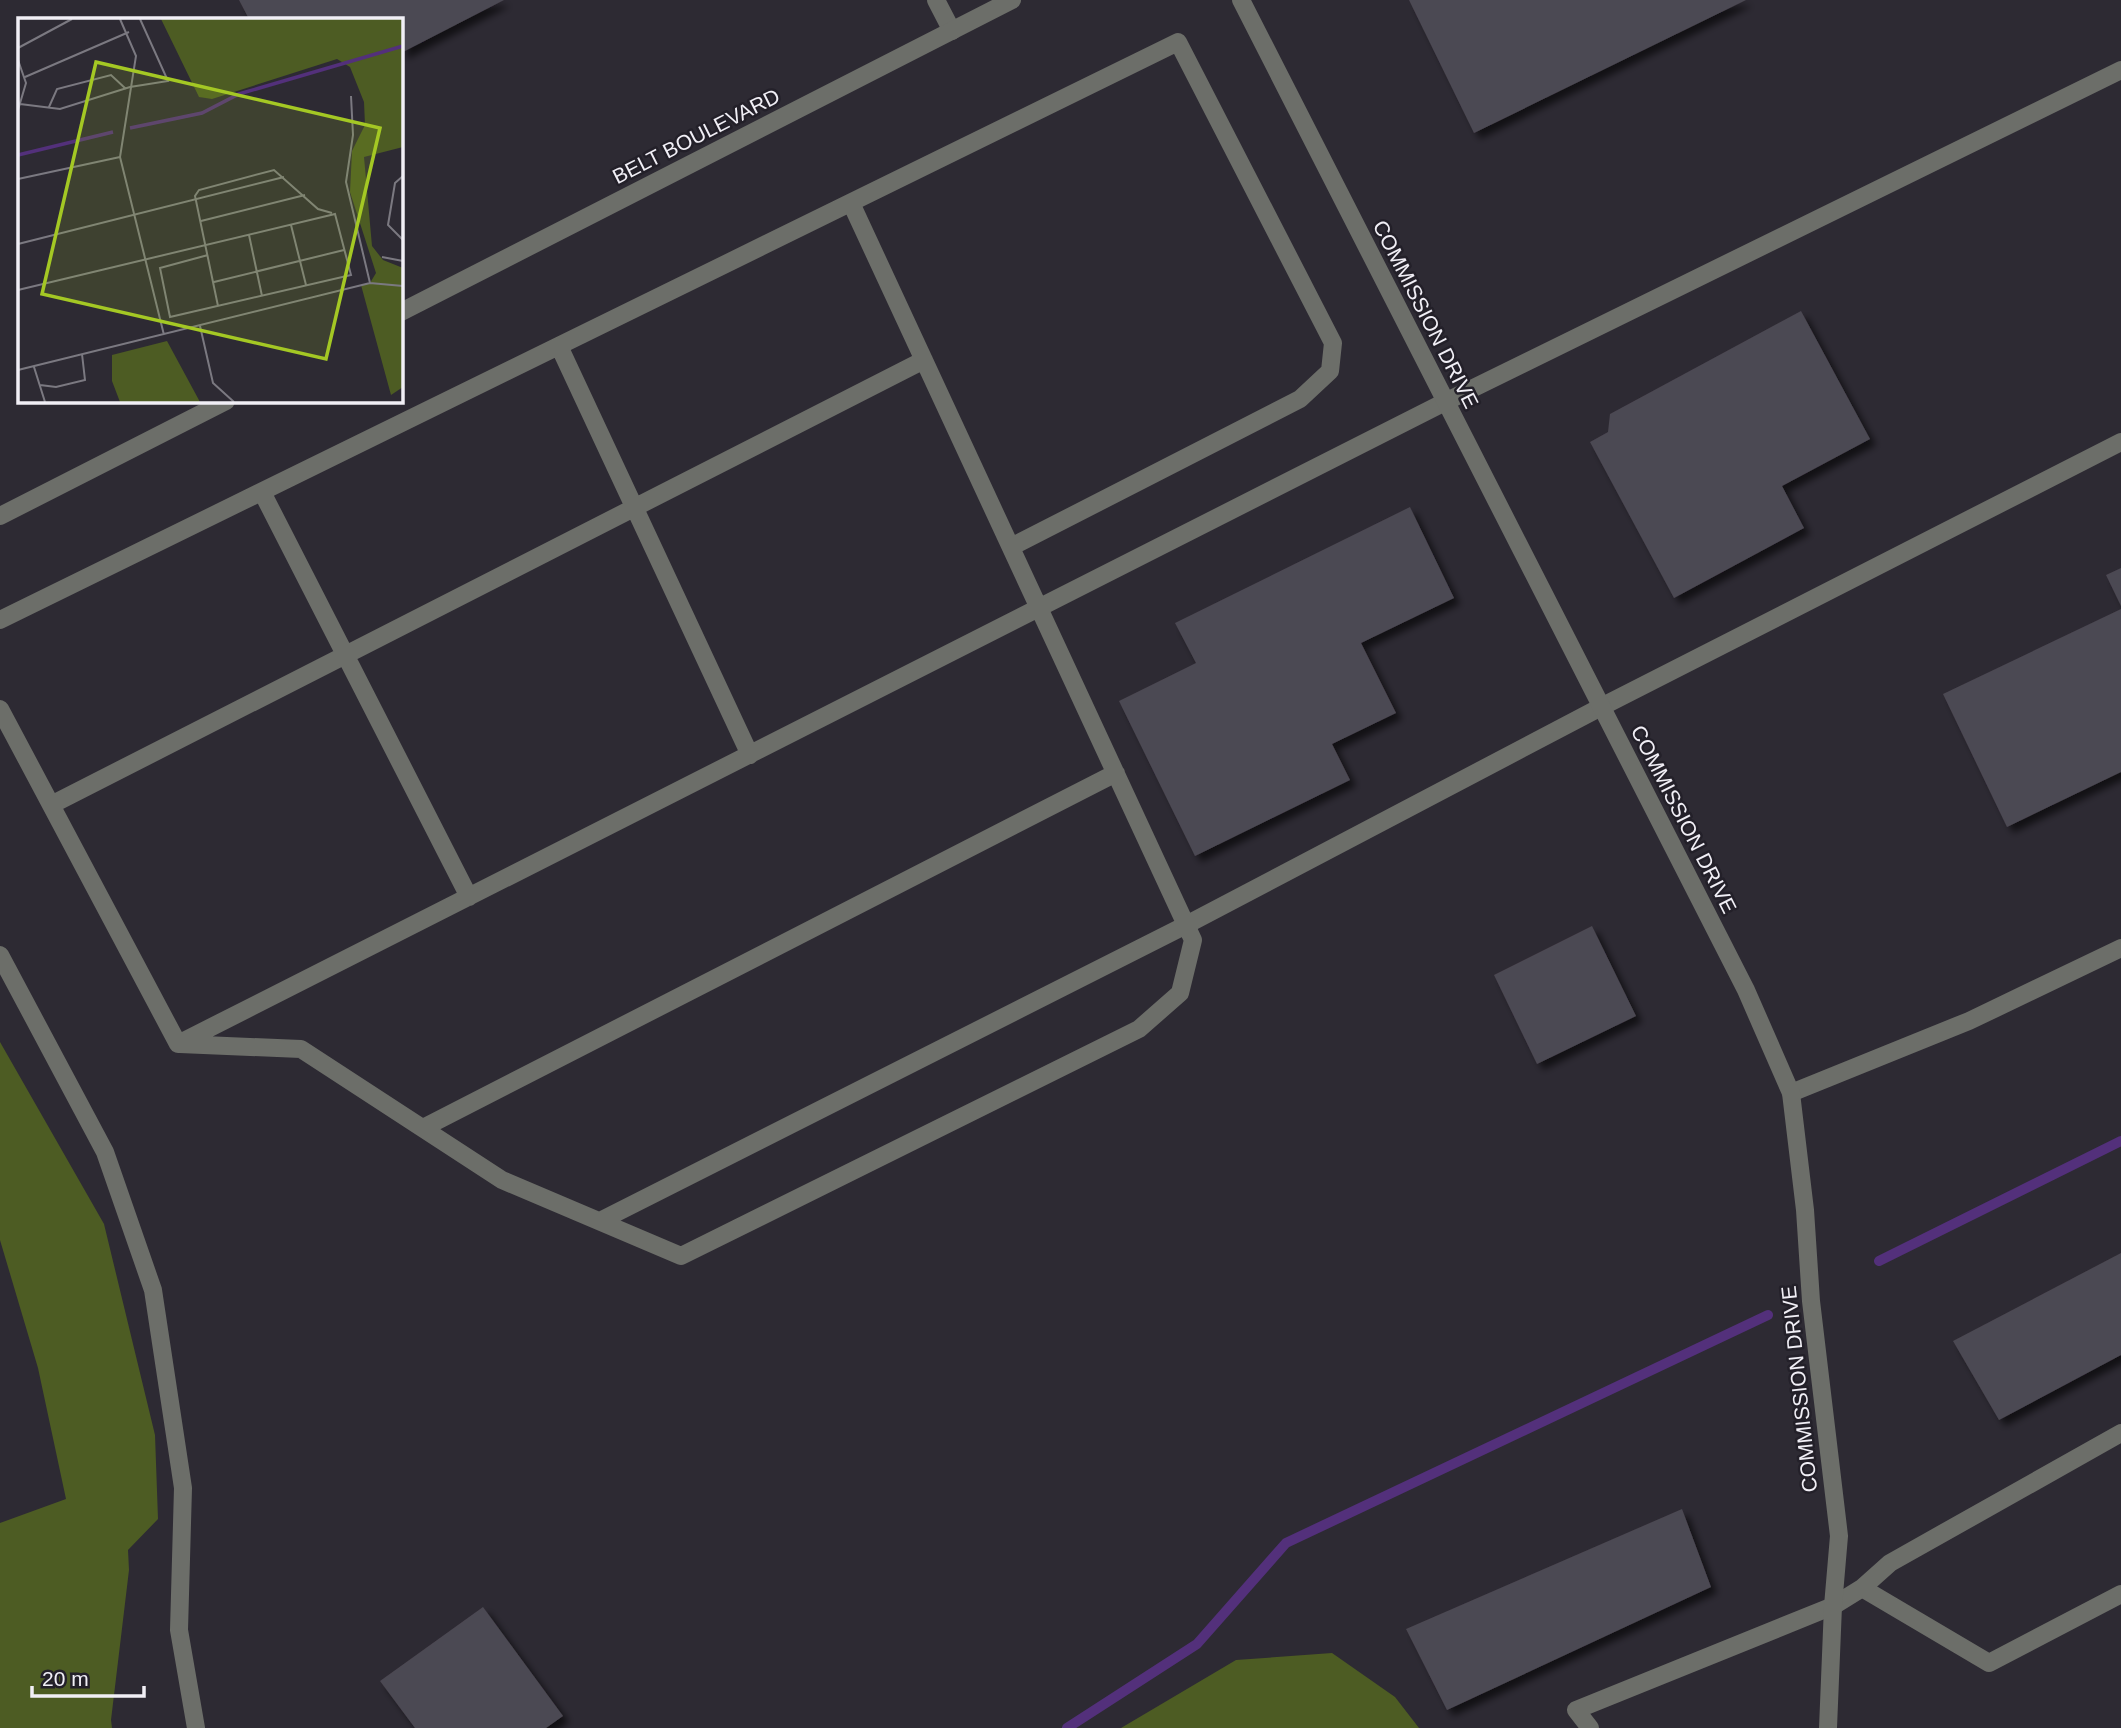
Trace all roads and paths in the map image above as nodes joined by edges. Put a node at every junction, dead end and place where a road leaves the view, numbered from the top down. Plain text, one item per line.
1 (936, 0) edge
2 (1012, 0) edge
3 (1241, 0) edge
4 (951, 31) junction
5 (2121, 70) edge
6 (851, 203) junction
7 (402, 311) edge
8 (559, 346) junction
9 (924, 360) junction
10 (224, 402) edge
11 (1445, 402) junction
12 (2121, 442) edge
13 (262, 492) junction
14 (635, 508) junction
15 (0, 516) edge
16 (1011, 547) junction
17 (1040, 609) junction
18 (0, 620) edge
19 (345, 655) junction
20 (1601, 706) junction
21 (0, 709) edge
22 (750, 755) junction
23 (1116, 773) junction
24 (51, 806) junction
25 (469, 897) junction
26 (1186, 925) junction
27 (2121, 948) edge
28 (0, 955) edge
29 (178, 1044) junction
30 (1791, 1093) junction
31 (423, 1128) junction
32 (600, 1221) junction
33 (2121, 1433) edge
34 (1862, 1588) junction
35 (2121, 1594) edge
36 (1833, 1606) junction
37 (196, 1728) edge
38 (1590, 1728) edge
39 (1828, 1728) edge

1 - 4 street
2 - 4 street, BELT BOULEVARD
3 - 11 street, COMMISSION DRIVE
4 - 7 street, BELT BOULEVARD
5 - 11 street
6 - 8 street
6 - 9 street
6 - 16 street
8 - 13 street
8 - 14 street
9 - 14 street
9 - 16 street
10 - 15 street
11 - 17 street
11 - 20 street, COMMISSION DRIVE
12 - 20 street
13 - 18 street
13 - 19 street
14 - 19 street
14 - 22 street
16 - 17 street
17 - 22 street
17 - 23 street
19 - 24 street
19 - 25 street
20 - 26 street
20 - 30 street, COMMISSION DRIVE
21 - 24 street
22 - 25 street
23 - 26 street
23 - 31 street
24 - 29 street
25 - 29 street
26 - 32 street
26 - 32 street
27 - 30 street
28 - 37 street
29 - 31 street
30 - 36 street, COMMISSION DRIVE
31 - 32 street
33 - 34 street
34 - 35 street
34 - 36 street
36 - 38 street
36 - 39 street, COMMISSION DRIVE

